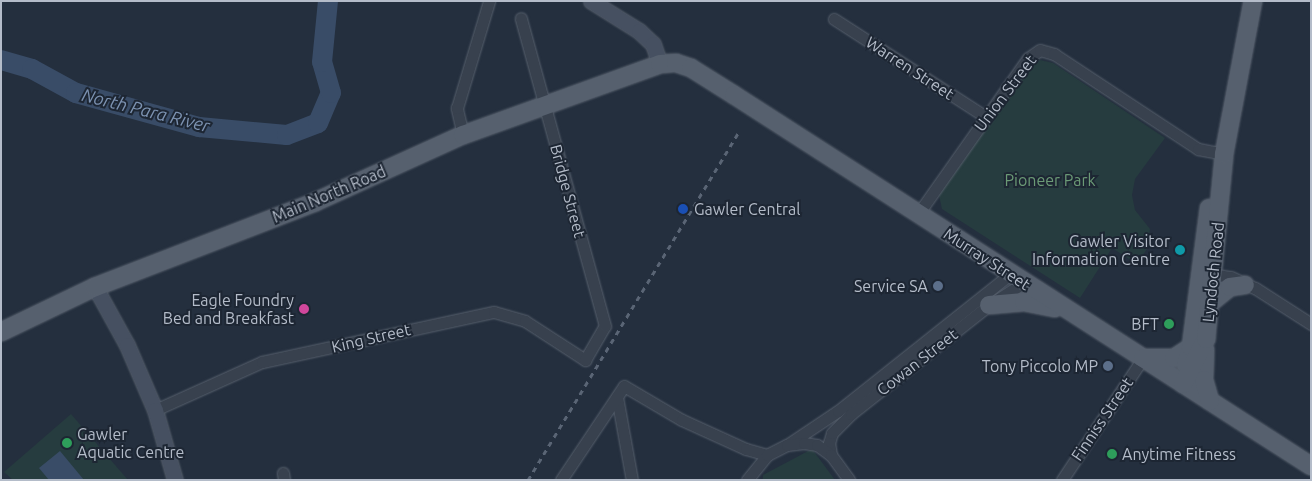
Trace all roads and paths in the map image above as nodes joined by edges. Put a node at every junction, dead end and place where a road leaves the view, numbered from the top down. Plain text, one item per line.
1 (489, 1) edge
2 (591, 1) edge
3 (1253, 1) edge
4 (521, 18) dead end
5 (834, 19) dead end
6 (660, 64) junction
7 (544, 105) junction
8 (986, 117) junction
9 (463, 135) junction
10 (1224, 154) junction
11 (918, 214) junction
12 (986, 259) junction
13 (1206, 273) junction
14 (1017, 278) junction
15 (1245, 284) junction
16 (95, 288) junction
17 (990, 297) junction
18 (1209, 304) junction
19 (1069, 312) junction
20 (1311, 324) edge
21 (1, 332) edge
22 (1198, 343) junction
23 (1143, 358) junction
24 (585, 360) joint
25 (1180, 382) junction
26 (617, 397) junction
27 (1210, 401) junction
28 (155, 410) junction
29 (787, 446) junction
30 (767, 455) junction
31 (831, 455) junction
32 (1311, 466) edge
33 (175, 480) edge
34 (561, 480) edge
35 (632, 480) edge
36 (747, 480) edge
37 (849, 480) edge
38 (1062, 480) edge

1 - 9 street
2 - 6 street
3 - 10 main road, Lyndoch Road
4 - 7 street, Bridge Street
5 - 8 street, Warren Street
6 - 7 main road, Main North Road
6 - 11 main road, Murray Street
7 - 9 main road, Main North Road
7 - 24 street, Bridge Street
8 - 10 street, Union Street
8 - 11 street, Union Street
9 - 16 main road, Main North Road
10 - 13 main road, Lyndoch Road
11 - 12 main road, Murray Street
12 - 14 main road, Murray Street
12 - 17 street
13 - 15 street
13 - 18 main road, Lyndoch Road
13 - 22 main road, Lyndoch Road
14 - 17 street, Cowan Street
14 - 17 street, Cowan Street
14 - 19 main road, Murray Street
15 - 18 main road
15 - 20 street
16 - 21 main road, Main North Road
16 - 28 street
17 - 19 main road
17 - 29 street, Cowan Street
17 - 31 street, Cowan Street
18 - 22 main road, Lyndoch Road
19 - 23 main road, Murray Street
22 - 23 main road
22 - 25 main road, Lyndoch Road
22 - 27 main road
23 - 25 main road, Murray Street
23 - 38 street, Finniss Street
24 - 28 street, King Street
25 - 27 main road, Murray Street
26 - 30 street
26 - 34 street
26 - 35 street
27 - 32 main road, Murray Street
28 - 33 street
29 - 30 street
29 - 31 street
30 - 36 street
31 - 37 street

